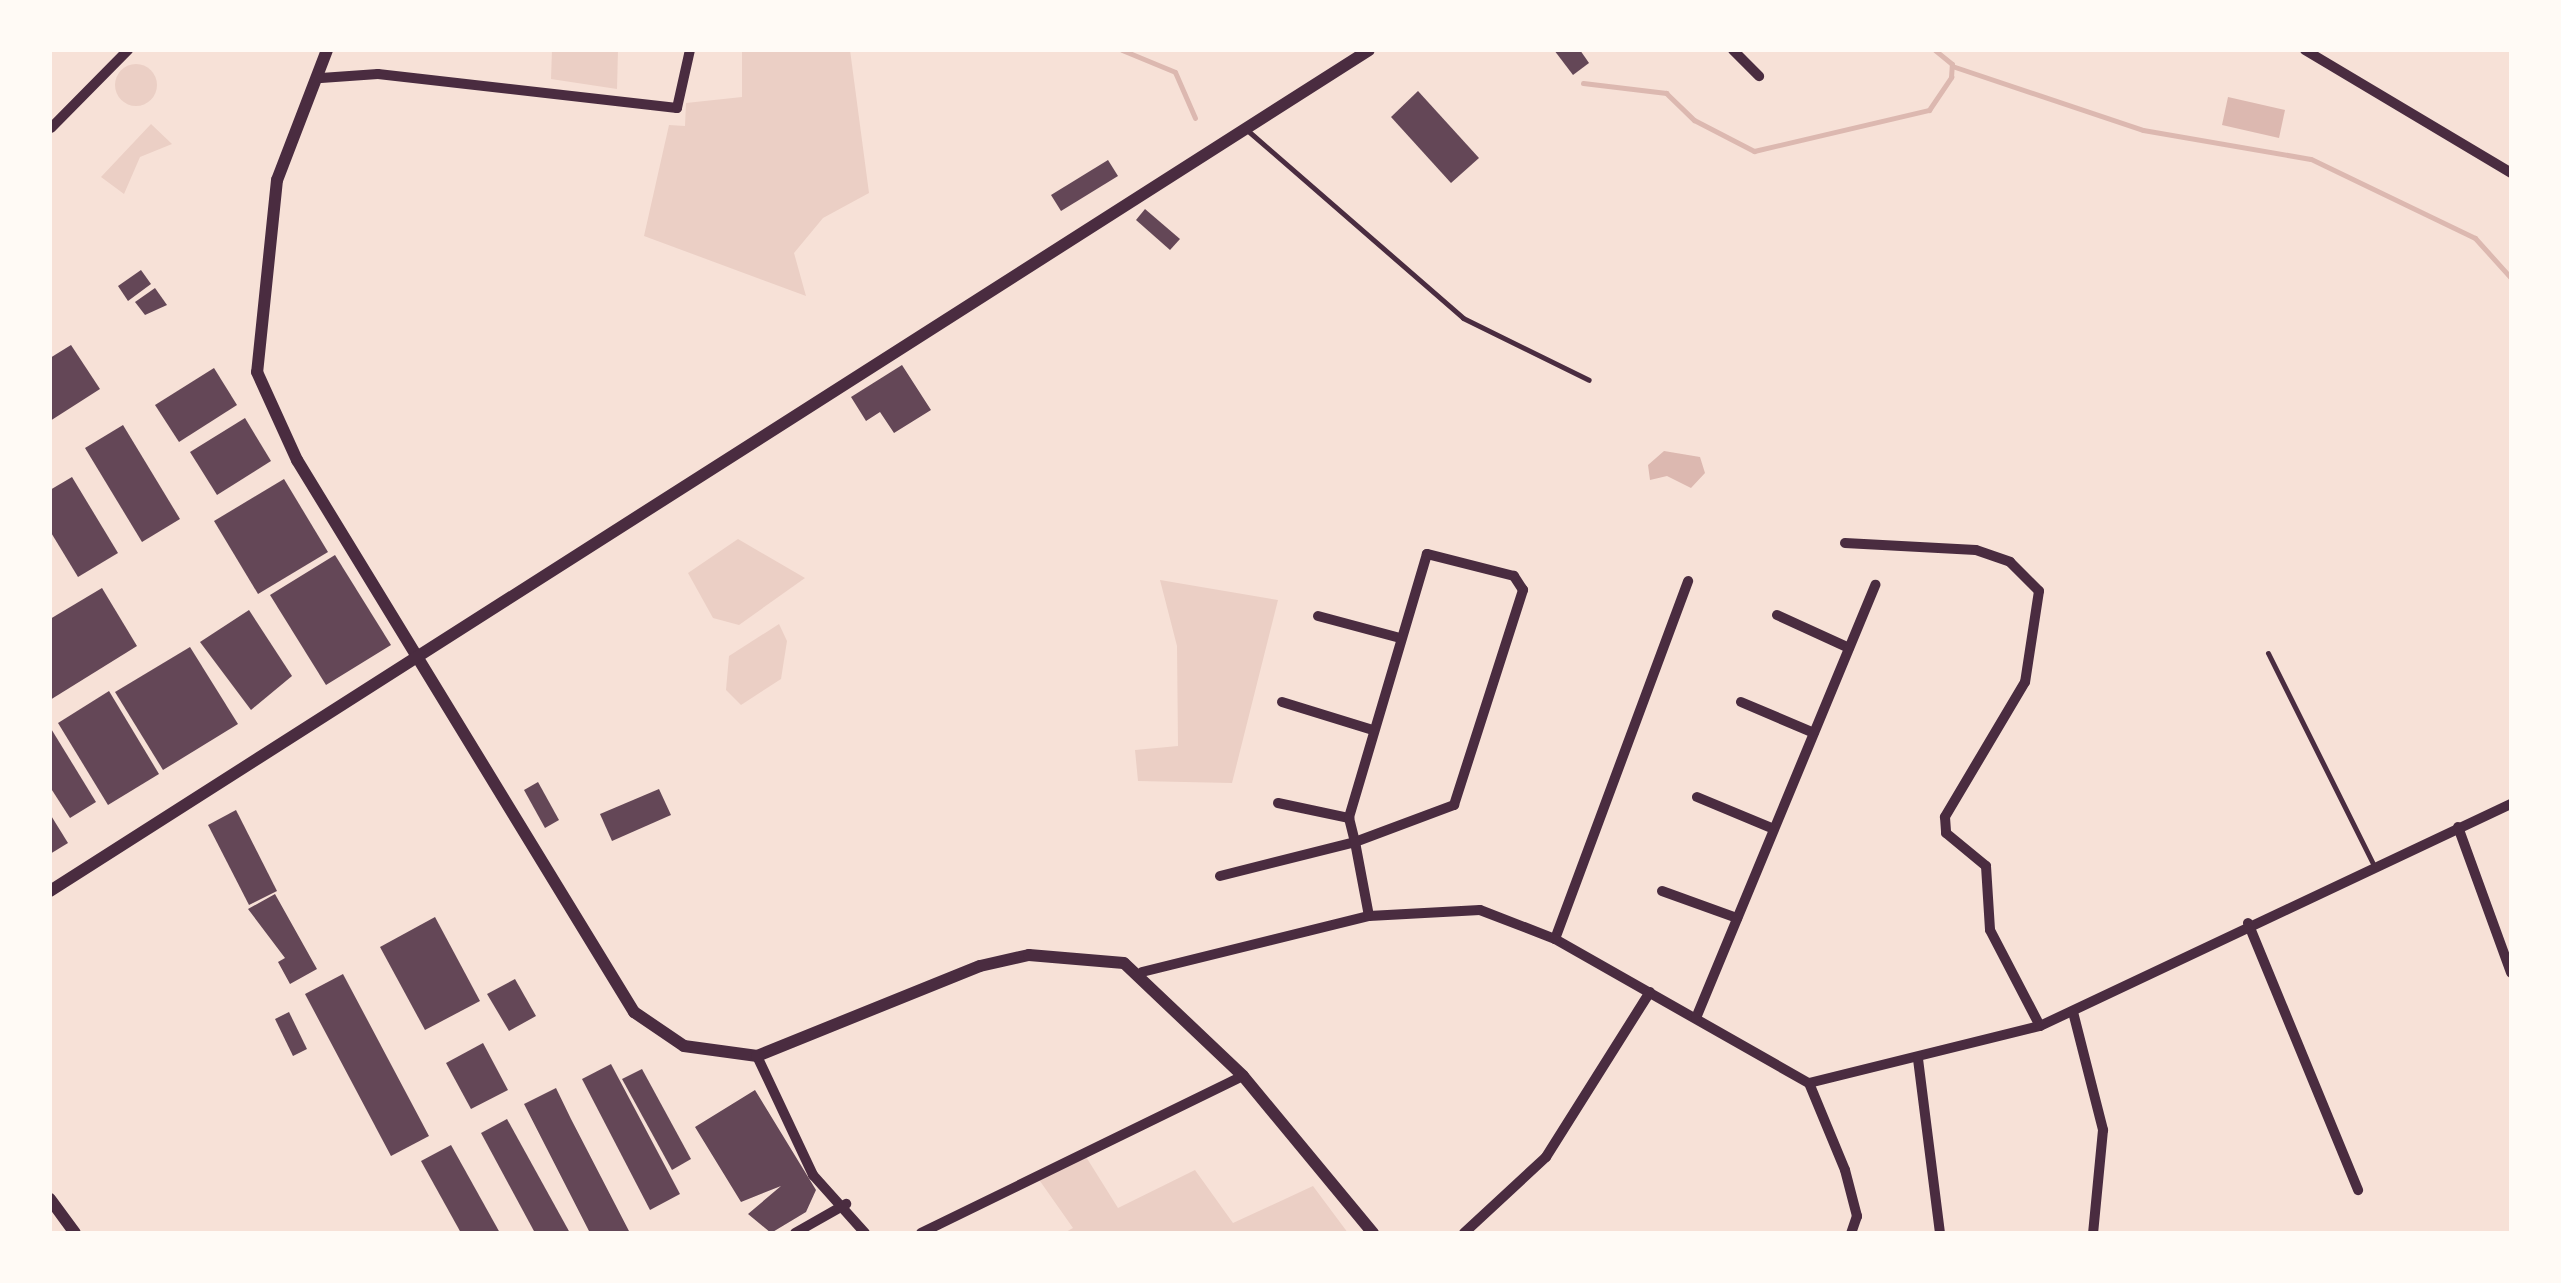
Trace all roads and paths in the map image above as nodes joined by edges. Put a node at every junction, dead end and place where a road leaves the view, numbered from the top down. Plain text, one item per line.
1 (128, 50) edge
2 (327, 50) edge
3 (690, 50) edge
4 (1368, 50) edge
5 (1733, 50) edge
6 (2305, 50) edge
7 (1759, 76) dead end
8 (321, 78) junction
9 (1246, 128) junction
10 (52, 130) edge
11 (2511, 173) edge
12 (1589, 380) dead end
13 (1845, 543) dead end
14 (1688, 580) dead end
15 (1875, 585) dead end
16 (1777, 615) dead end
17 (1318, 616) dead end
18 (1400, 638) junction
19 (1849, 648) junction
20 (2268, 652) dead end
21 (417, 657) junction
22 (1282, 702) dead end
23 (1741, 702) dead end
24 (1373, 730) junction
25 (1814, 733) junction
26 (1698, 797) dead end
27 (1278, 802) dead end
28 (2511, 804) edge
29 (1349, 818) junction
30 (2458, 828) junction
31 (1774, 829) junction
32 (1354, 842) junction
33 (2374, 866) junction
34 (1220, 876) dead end
35 (50, 890) edge
36 (1662, 890) dead end
37 (1368, 916) junction
38 (1737, 918) junction
39 (2248, 923) junction
40 (1555, 938) junction
41 (1142, 972) junction
42 (2511, 974) edge
43 (1650, 992) junction
44 (2073, 1012) junction
45 (1696, 1018) junction
46 (2040, 1026) junction
47 (757, 1056) junction
48 (1918, 1059) junction
49 (1242, 1076) junction
50 (1810, 1083) junction
51 (2358, 1190) dead end
52 (50, 1199) edge
53 (846, 1204) junction
54 (75, 1233) edge
55 (795, 1233) edge
56 (866, 1233) edge
57 (921, 1233) edge
58 (1373, 1233) edge
59 (1464, 1233) edge
60 (1851, 1233) edge
61 (1940, 1233) edge
62 (2093, 1233) edge

1 - 10 street
2 - 8 street
3 - 8 street
4 - 9 street
5 - 7 street
6 - 11 street
8 - 21 street
9 - 12 lane
9 - 21 street
13 - 46 street
14 - 40 street
15 - 19 street
16 - 19 street
17 - 18 street
18 - 24 street
18 - 32 street
19 - 25 street
20 - 33 lane
21 - 35 street
21 - 47 street
22 - 24 street
23 - 25 street
24 - 29 street
25 - 31 street
26 - 31 street
27 - 29 street
28 - 30 street
29 - 32 street
30 - 33 street
30 - 42 street
31 - 38 street
32 - 34 street
32 - 37 street
33 - 39 street
36 - 38 street
37 - 40 street
37 - 41 street
38 - 45 street
39 - 44 street
39 - 51 street
40 - 43 street
41 - 47 street
41 - 49 street
43 - 45 street
43 - 59 street
44 - 46 street
44 - 62 street
45 - 50 street
46 - 48 street
47 - 53 street
48 - 50 street
48 - 61 street
49 - 57 street
49 - 58 street
50 - 60 street
52 - 54 street
53 - 55 street
53 - 56 street

